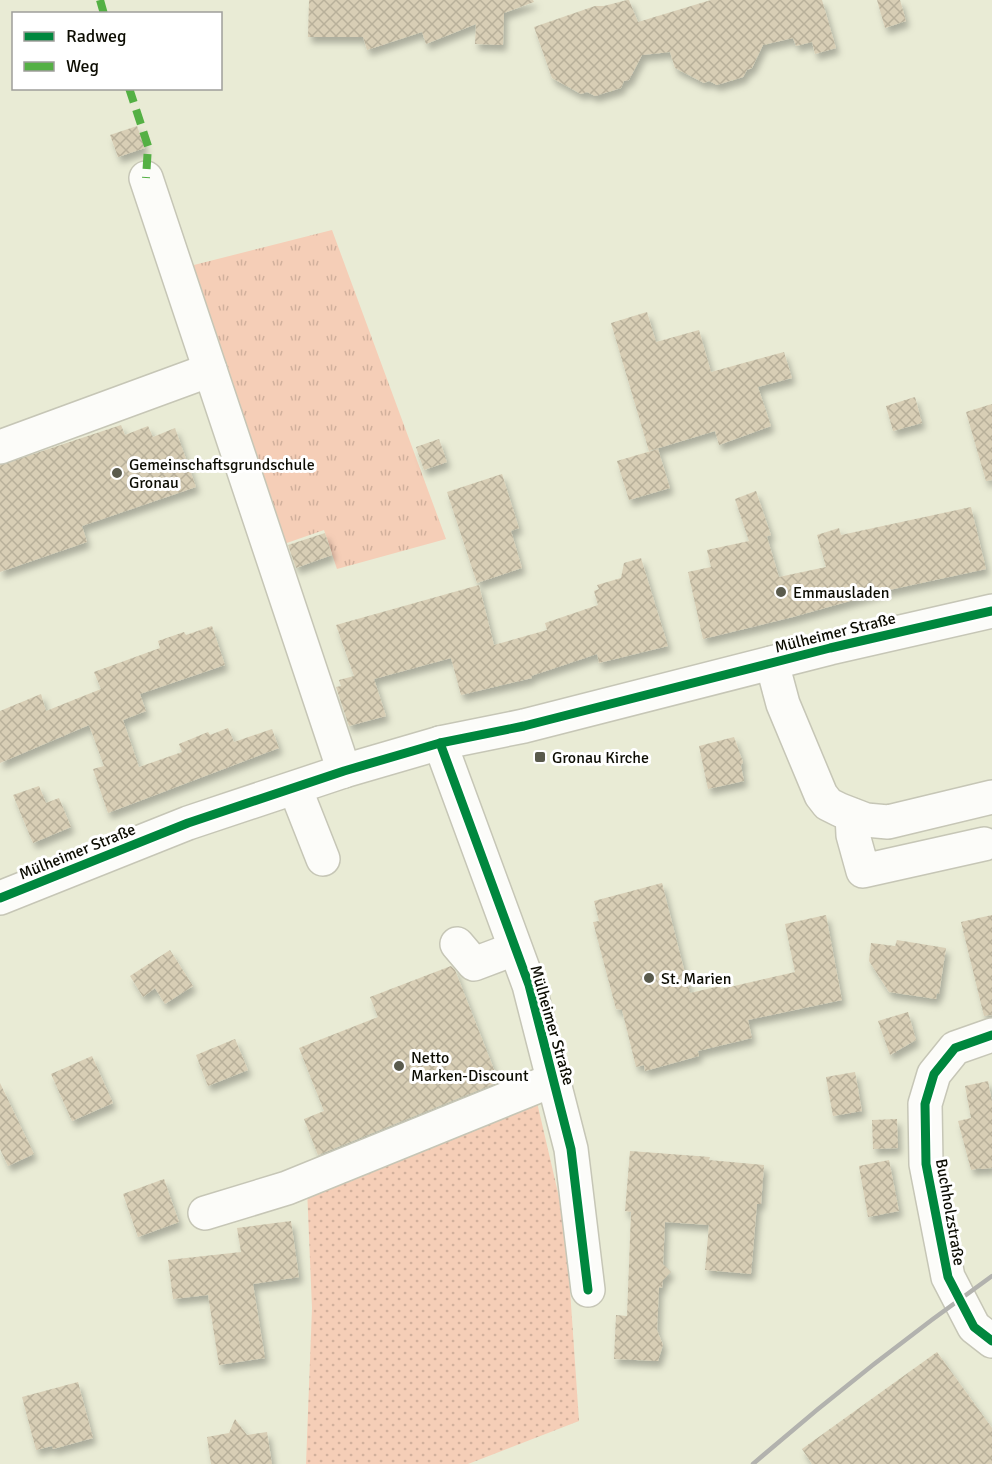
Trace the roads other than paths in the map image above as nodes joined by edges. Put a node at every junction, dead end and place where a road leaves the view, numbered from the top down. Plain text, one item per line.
1 (146, 178) dead end
2 (210, 370) junction
3 (0, 447) edge
4 (992, 611) edge
5 (772, 663) junction
6 (440, 743) junction
7 (344, 771) junction
8 (295, 788) junction
9 (992, 797) edge
10 (852, 814) junction
11 (984, 844) dead end
12 (323, 859) dead end
13 (0, 898) edge
14 (457, 944) dead end
15 (514, 949) junction
16 (992, 1035) edge
17 (553, 1080) junction
18 (205, 1213) dead end
19 (588, 1290) dead end
20 (992, 1341) edge

1 - 2 main road
2 - 3 main road
2 - 7 main road
4 - 5 main road, Mülheimer Straße
5 - 6 main road, Mülheimer Straße
5 - 10 main road
6 - 7 main road, Mülheimer Straße
6 - 15 main road, Mülheimer Straße
7 - 8 main road, Mülheimer Straße
8 - 12 main road
8 - 13 main road, Mülheimer Straße
9 - 10 main road
10 - 11 main road
14 - 15 main road
15 - 17 main road, Mülheimer Straße
16 - 20 main road, Buchholzstraße
17 - 18 main road, Mülheimer Straße
17 - 19 main road, Mülheimer Straße

